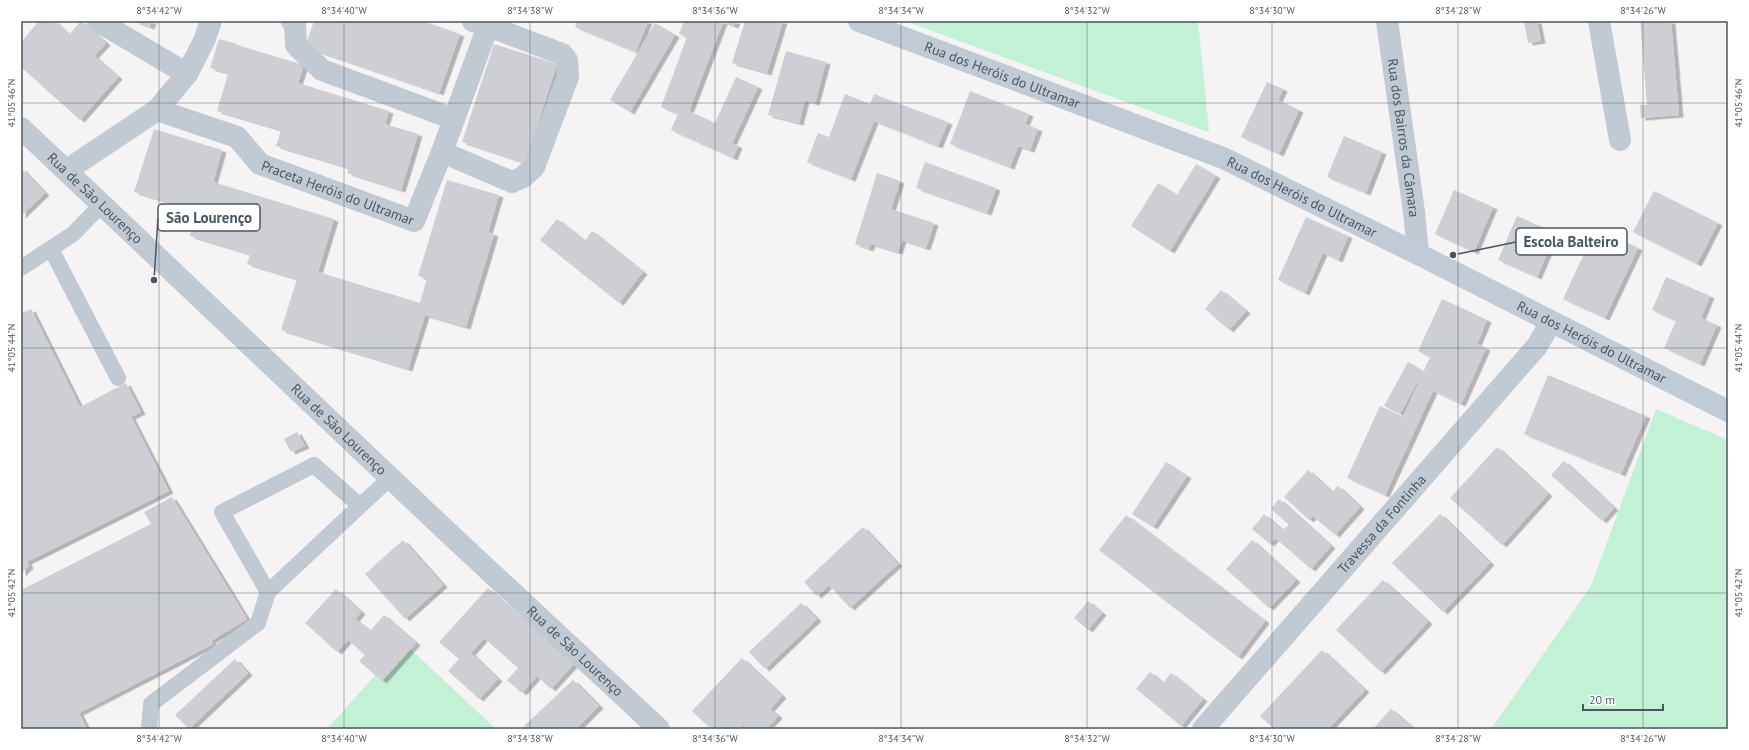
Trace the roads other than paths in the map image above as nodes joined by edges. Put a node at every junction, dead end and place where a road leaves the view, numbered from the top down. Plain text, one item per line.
1 (98, 21) edge
2 (211, 21) edge
3 (292, 21) edge
4 (859, 21) edge
5 (1388, 21) edge
6 (1599, 21) edge
7 (481, 24) edge
8 (187, 74) junction
9 (156, 110) junction
10 (454, 119) junction
11 (21, 128) edge
12 (1620, 140) dead end
13 (442, 152) junction
14 (67, 170) junction
15 (102, 204) junction
16 (51, 249) junction
17 (1418, 254) junction
18 (21, 268) edge
19 (1552, 322) junction
20 (118, 378) dead end
21 (1728, 411) edge
22 (390, 478) junction
23 (360, 506) junction
24 (268, 592) junction
25 (1209, 728) edge
26 (149, 729) edge
27 (659, 729) edge

1 - 8 street
2 - 8 street
3 - 10 street
4 - 17 street, Rua dos Heróis do Ultramar
5 - 17 street, Rua dos Bairros da Câmara
6 - 12 street
7 - 10 street, Praceta Heróis do Ultramar
7 - 13 street, Praceta Heróis do Ultramar
8 - 9 street
9 - 13 street, Praceta Heróis do Ultramar
9 - 14 street
10 - 13 street, Praceta Heróis do Ultramar
11 - 14 street, Rua de São Lourenço
14 - 15 street, Rua de São Lourenço
15 - 16 lane
15 - 22 street, Rua de São Lourenço
16 - 18 lane
16 - 20 lane
17 - 19 street, Rua dos Heróis do Ultramar
19 - 21 street, Rua dos Heróis do Ultramar
19 - 25 street, Travessa da Fontinha
22 - 23 lane
22 - 27 street, Rua de São Lourenço
23 - 24 lane
23 - 24 lane
24 - 26 lane

